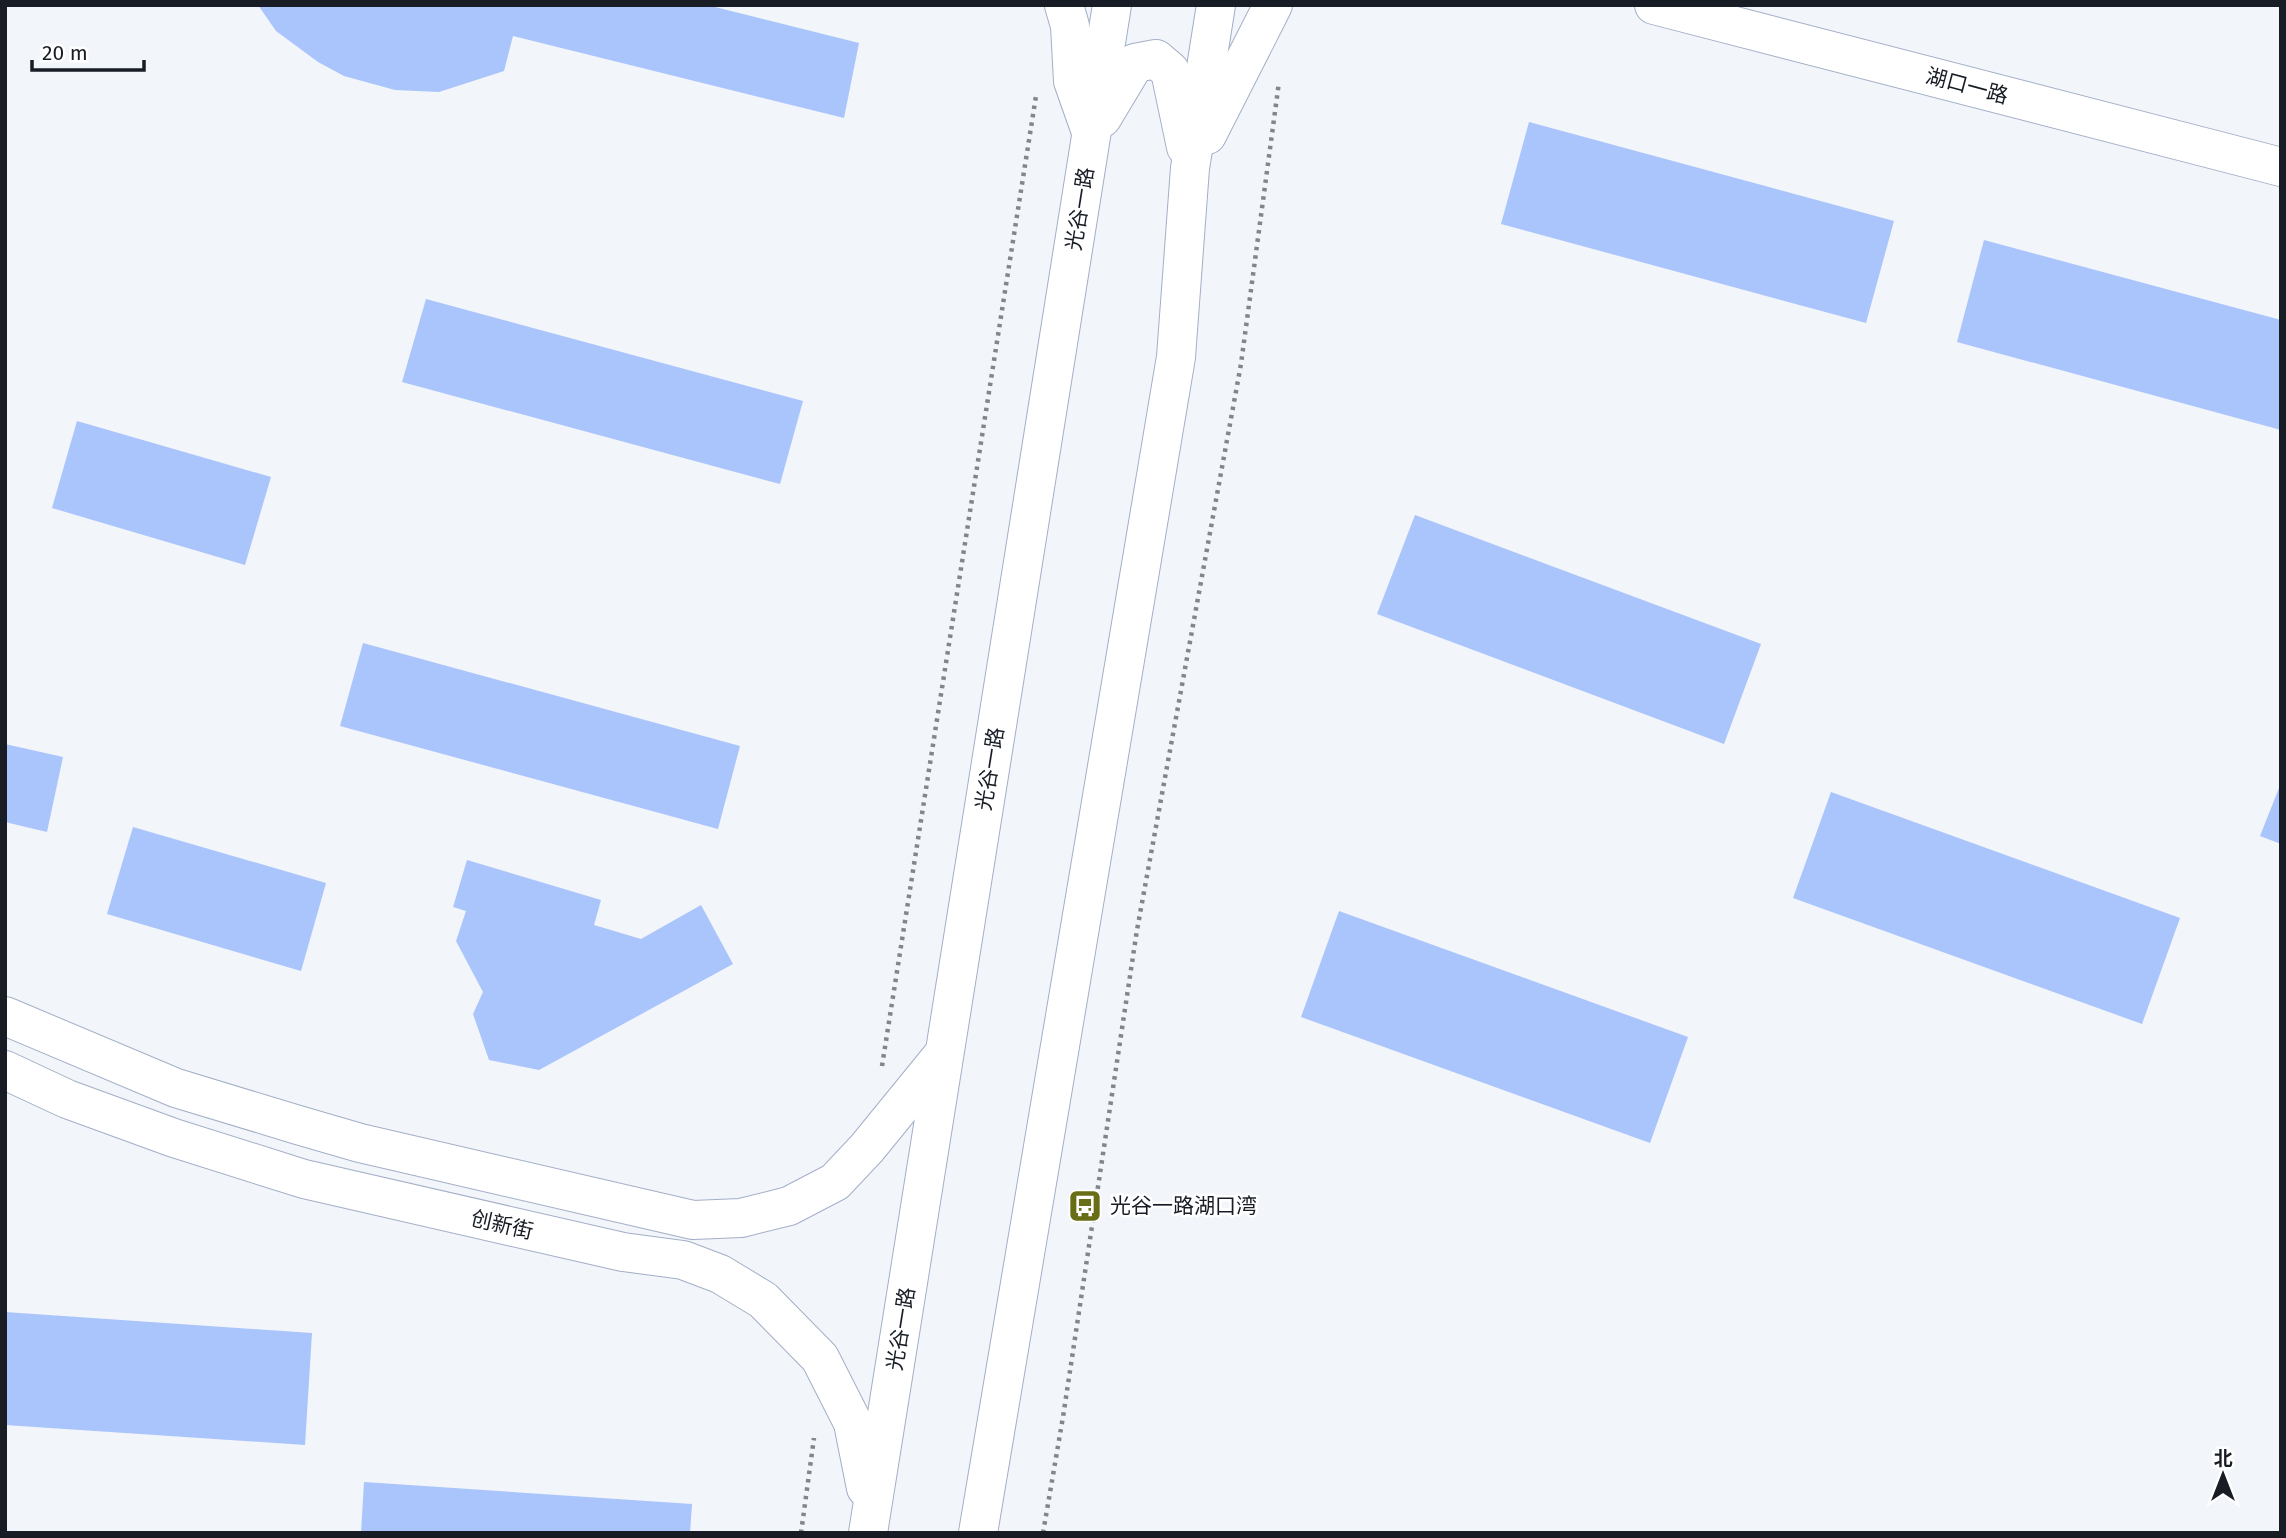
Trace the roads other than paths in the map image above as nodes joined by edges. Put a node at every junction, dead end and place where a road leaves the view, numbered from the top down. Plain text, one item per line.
1 (1064, 5) edge
2 (1112, 5) edge
3 (1216, 5) edge
4 (1273, 5) edge
5 (1654, 5) edge
6 (1092, 135) junction
7 (2281, 167) edge
8 (1190, 168) junction
9 (5, 1016) edge
10 (943, 1055) junction
11 (5, 1070) edge
12 (870, 1523) edge
13 (978, 1533) edge

1 - 6 main road
2 - 6 main road, 光谷一路
3 - 8 main road
4 - 8 main road
5 - 7 main road, 湖口一路
6 - 8 main road
6 - 10 main road, 光谷一路
8 - 13 main road
9 - 10 main road
10 - 12 main road, 光谷一路
11 - 12 main road, 创新街

